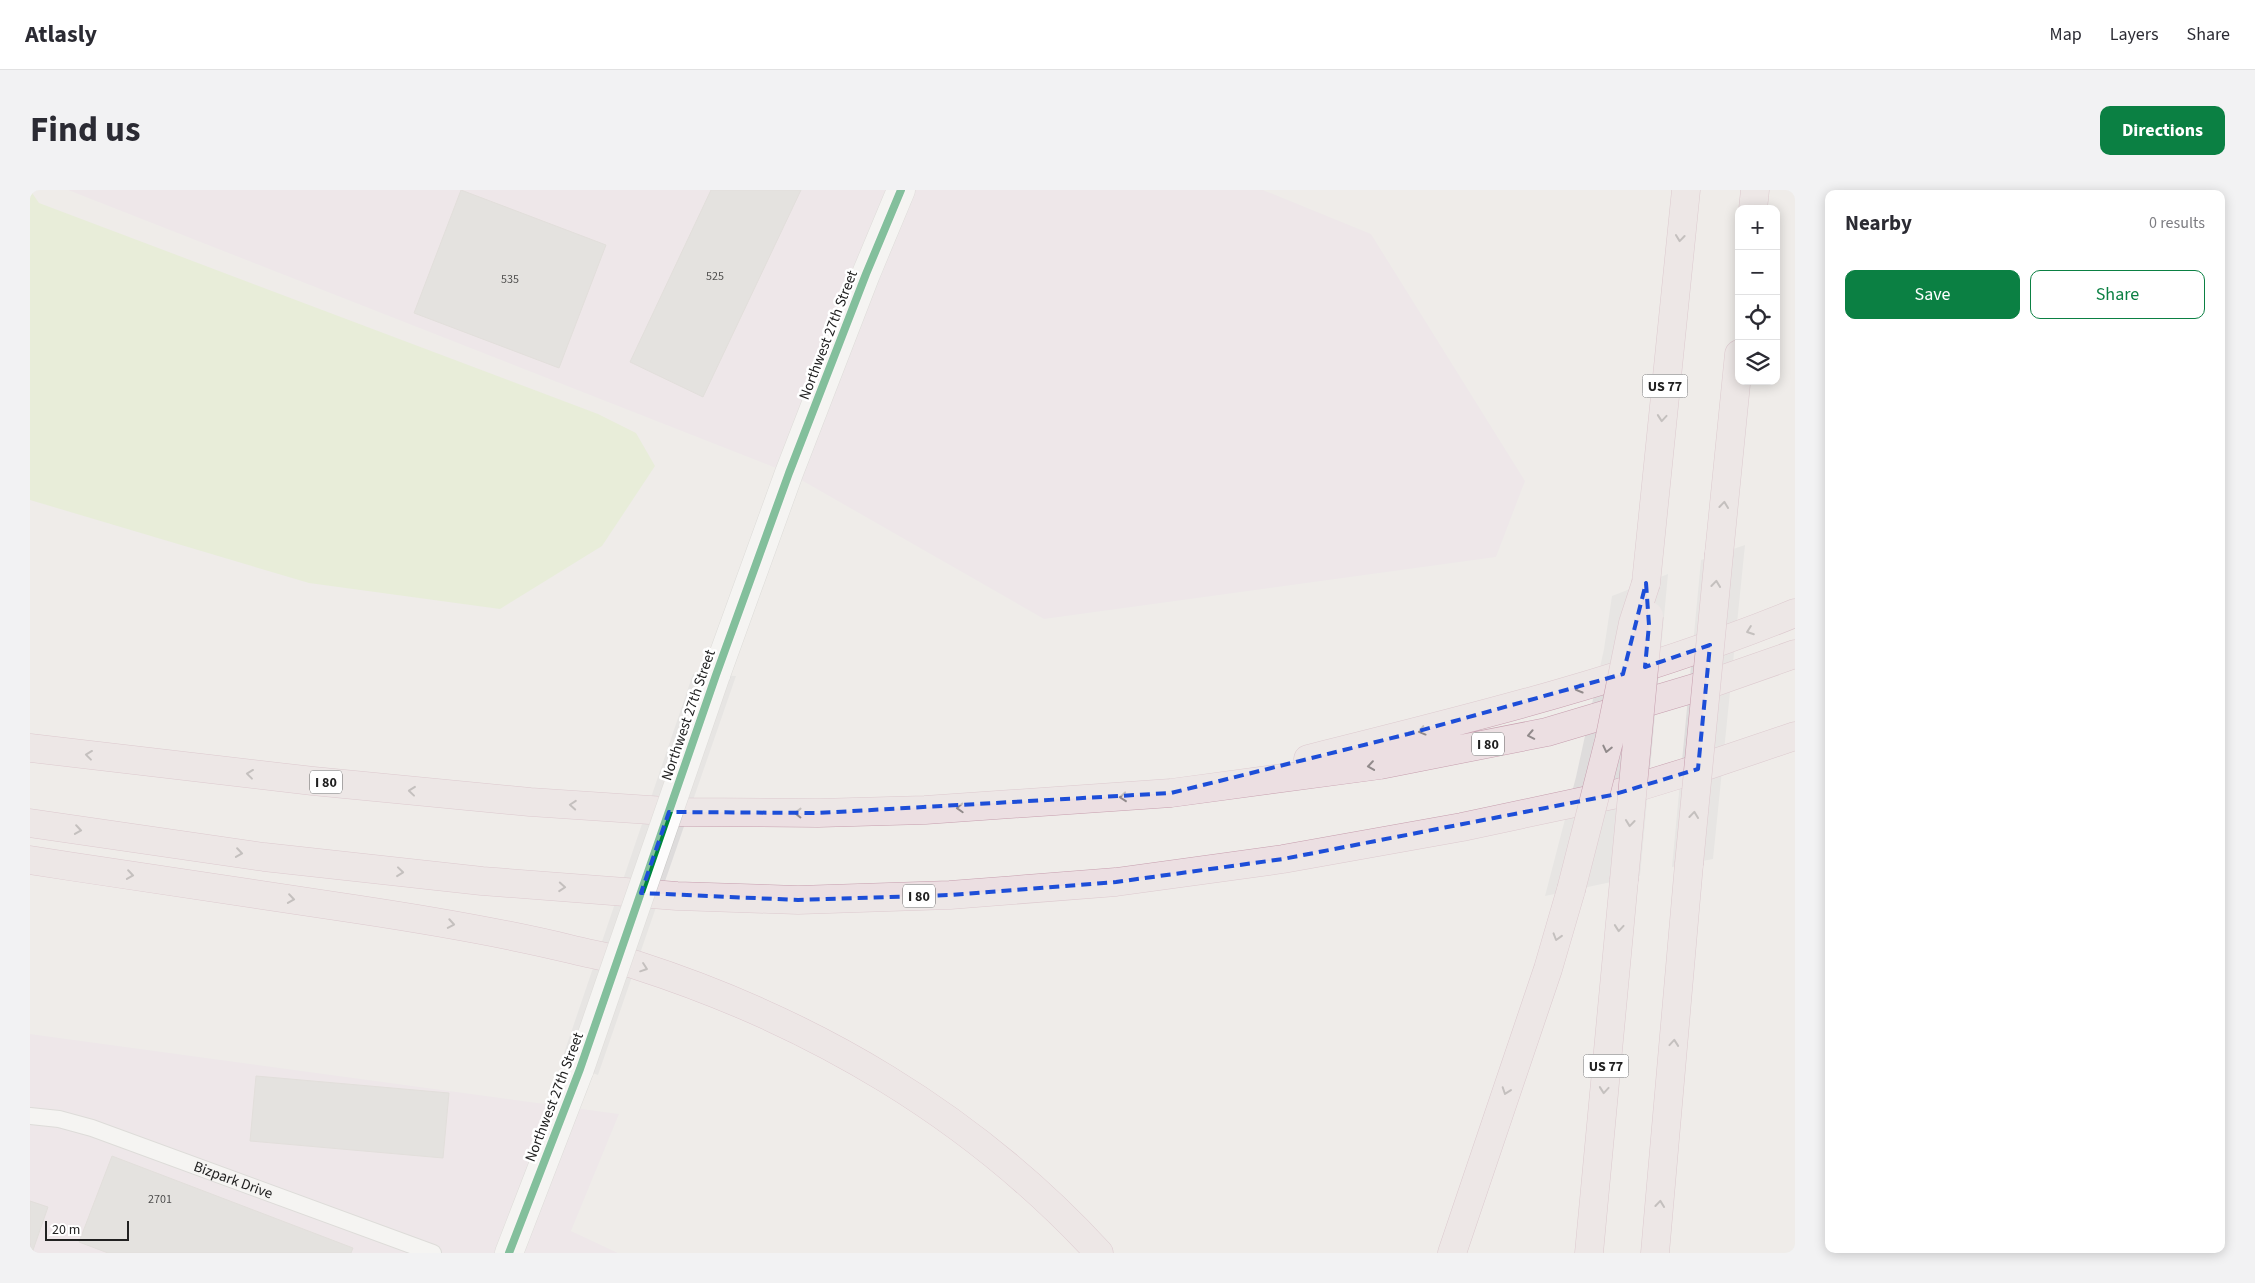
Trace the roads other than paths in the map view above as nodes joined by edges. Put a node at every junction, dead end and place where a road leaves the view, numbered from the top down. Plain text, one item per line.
1 (901, 190) edge
2 (1686, 190) edge
3 (1755, 190) edge
4 (1753, 205) edge
5 (1736, 385) edge
6 (1646, 583) junction
7 (1795, 613) edge
8 (1795, 654) edge
9 (1795, 736) edge
10 (30, 748) edge
11 (1171, 793) junction
12 (30, 823) edge
13 (30, 860) edge
14 (30, 1116) edge
15 (433, 1253) edge
16 (509, 1253) edge
17 (1099, 1253) edge
18 (1452, 1253) edge
19 (1588, 1253) edge
20 (1655, 1253) edge

1 - 16 street, Northwest 27th Street, bridge
2 -> 6 highway, US 77
3 - 4 highway
20 -> 5 highway, bridge
6 -> 18 highway, bridge
6 -> 19 highway, US 77, bridge
7 -> 11 highway
8 -> 11 highway, I 80
12 -> 9 highway, I 80
11 -> 10 highway, I 80
13 -> 17 highway
14 - 15 lane, Bizpark Drive

